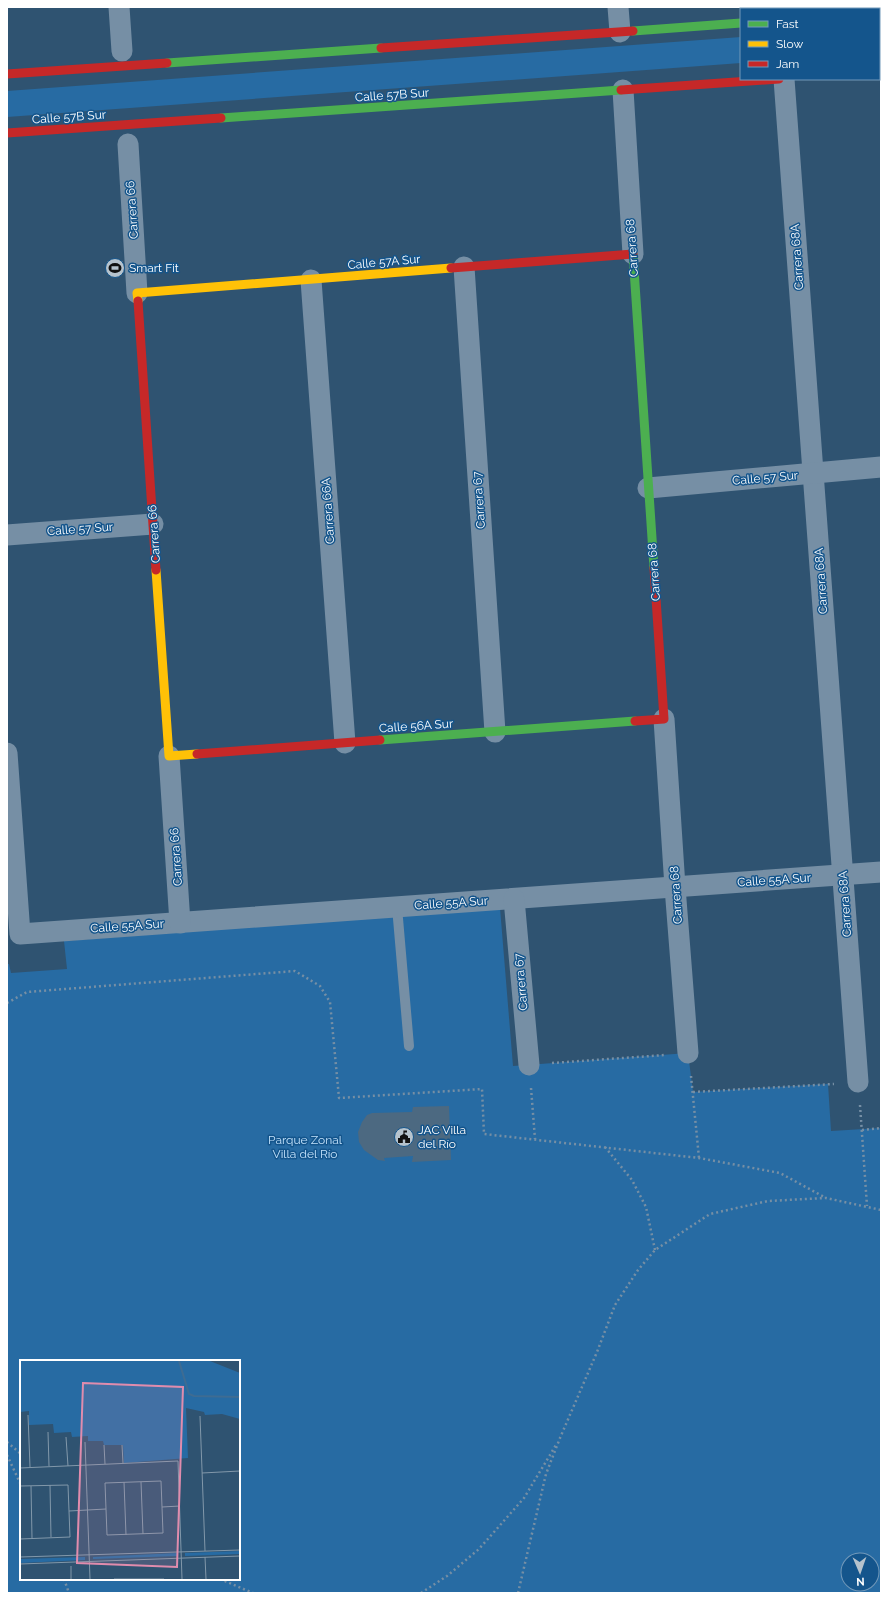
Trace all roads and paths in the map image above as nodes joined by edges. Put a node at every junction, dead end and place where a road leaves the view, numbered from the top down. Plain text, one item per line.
1 (119, 7) edge
2 (618, 7) edge
3 (740, 23) edge
4 (620, 32) junction
5 (122, 51) dead end
6 (7, 74) edge
7 (765, 80) edge
8 (784, 80) edge
9 (623, 90) junction
10 (7, 133) edge
11 (128, 144) dead end
12 (633, 254) junction
13 (464, 267) junction
14 (311, 280) junction
15 (137, 293) junction
16 (881, 467) edge
17 (813, 473) junction
18 (648, 488) junction
19 (153, 524) junction
20 (7, 535) edge
21 (664, 719) junction
22 (495, 732) junction
23 (345, 743) junction
24 (7, 753) edge
25 (169, 756) junction
26 (881, 872) edge
27 (843, 875) junction
28 (675, 887) junction
29 (514, 899) junction
30 (397, 907) junction
31 (180, 923) junction
32 (7, 1003) edge
33 (409, 1046) dead end
34 (688, 1053) junction
35 (528, 1065) junction
36 (858, 1082) junction
37 (693, 1092) junction
38 (881, 1128) edge
39 (862, 1130) junction
40 (535, 1139) junction
41 (605, 1147) junction
42 (699, 1158) junction
43 (826, 1198) junction
44 (867, 1206) junction
45 (881, 1210) edge
46 (655, 1250) junction
47 (560, 1438) junction
48 (7, 1442) edge
49 (20, 1453) edge
50 (7, 1455) edge
51 (20, 1483) edge
52 (64, 1580) edge
53 (222, 1580) edge
54 (69, 1593) edge
55 (253, 1593) edge
56 (421, 1593) edge
57 (518, 1593) edge

1 - 5 street
2 - 4 street
3 - 4 street
4 - 6 street
7 - 9 street, Calle 57B Sur
8 - 17 street, Carrera 68A
9 - 10 street, Calle 57B Sur
9 - 12 street, Carrera 68
11 - 15 street, Carrera 66
12 - 13 street, Calle 57A Sur
12 - 18 street, Carrera 68
13 - 14 street, Calle 57A Sur
13 - 22 street, Carrera 67
14 - 15 street, Calle 57A Sur
14 - 23 street, Carrera 66A
15 - 19 street, Carrera 66
16 - 17 street, Calle 57 Sur
17 - 18 street, Calle 57 Sur
17 - 27 street, Carrera 68A
18 - 21 street, Carrera 68
19 - 20 street, Calle 57 Sur
19 - 25 street, Carrera 66
21 - 22 street, Calle 56A Sur
21 - 28 street, Carrera 68
22 - 23 street, Calle 56A Sur
23 - 25 street, Calle 56A Sur
24 - 31 street, Calle 55A Sur
25 - 31 street, Carrera 66
26 - 27 street, Calle 55A Sur
27 - 28 street, Calle 55A Sur
27 - 36 street, Carrera 68A
28 - 29 street, Calle 55A Sur
28 - 34 street, Carrera 68
29 - 30 street, Calle 55A Sur
29 - 35 street, Carrera 67
30 - 31 street, Calle 55A Sur
30 - 33 lane
32 - 40 path
34 - 35 path
34 - 37 path
35 - 40 path
36 - 37 path
36 - 39 path
37 - 42 path
38 - 39 path
39 - 44 path
40 - 41 path
41 - 42 path
41 - 46 path
42 - 43 path
43 - 44 path
43 - 46 path
44 - 45 path
46 - 47 path
47 - 56 path
47 - 57 path
48 - 49 path
50 - 51 path
52 - 54 path
53 - 55 path

